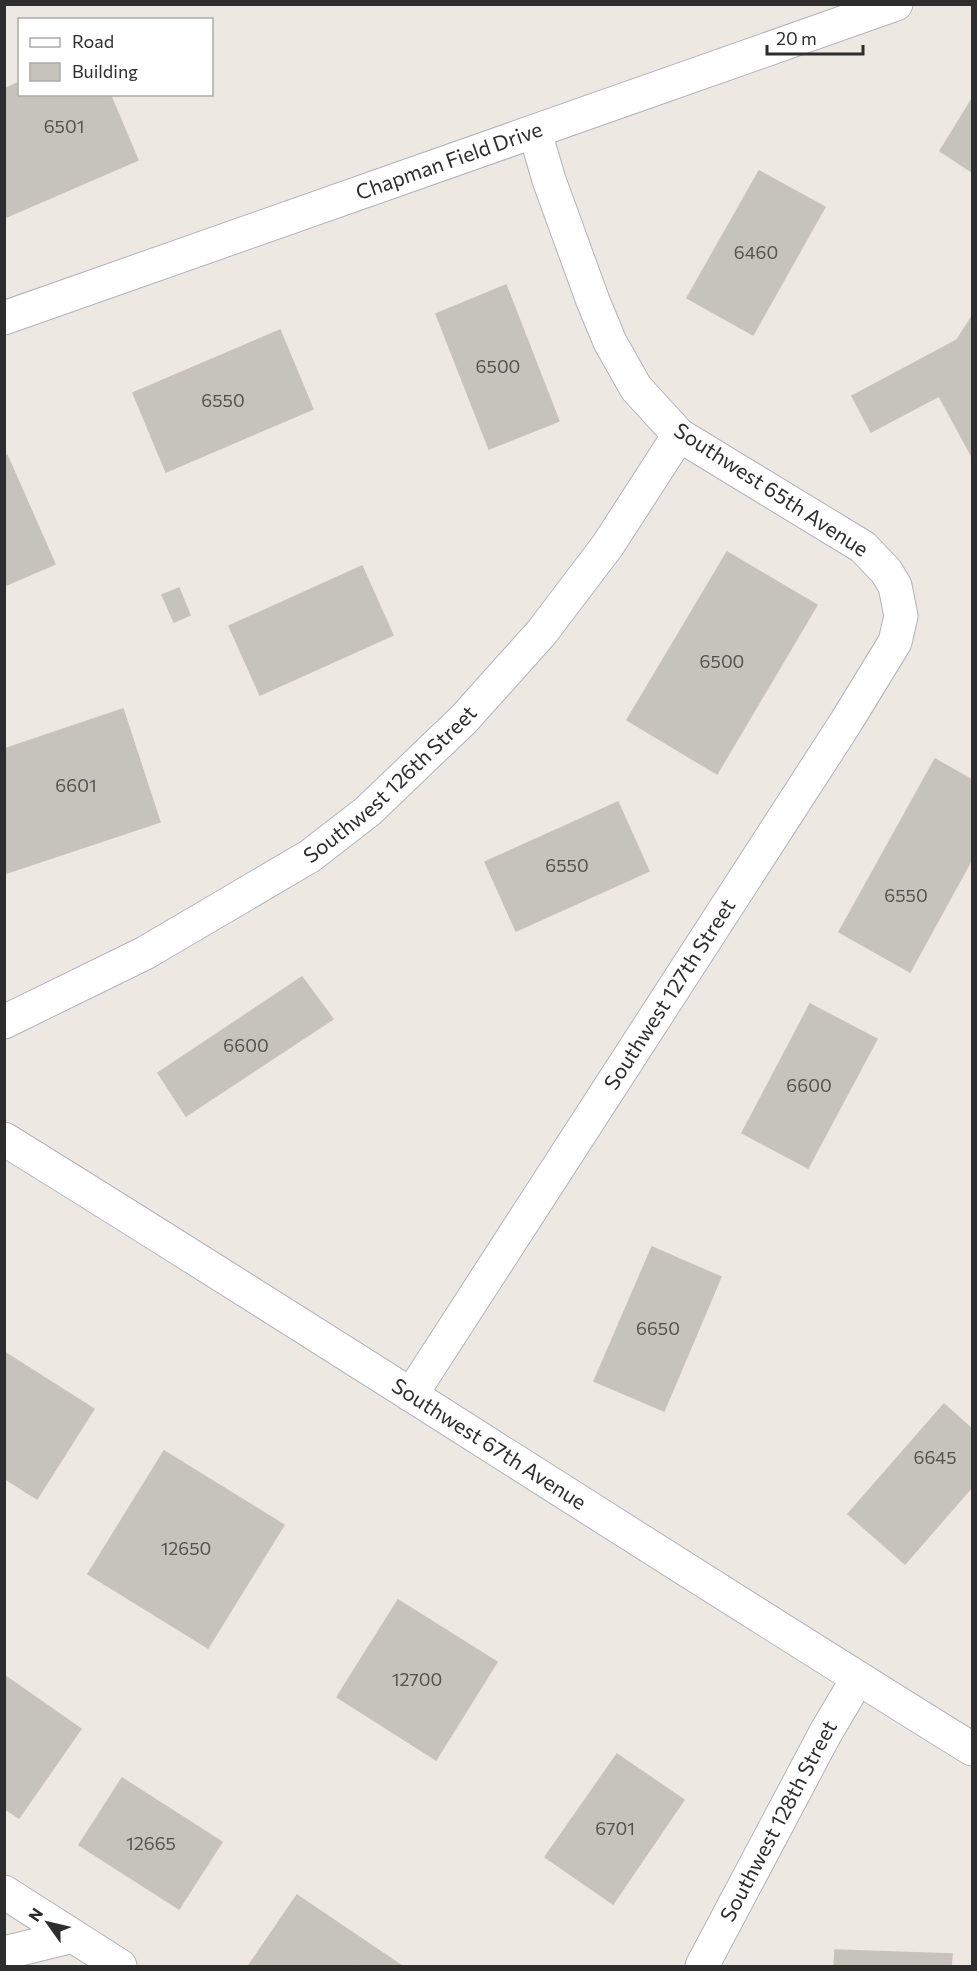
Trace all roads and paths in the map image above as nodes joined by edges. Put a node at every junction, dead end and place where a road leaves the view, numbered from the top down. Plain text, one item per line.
1 (896, 4) edge
2 (535, 132) junction
3 (4, 318) edge
4 (679, 435) junction
5 (896, 586) joint
6 (4, 1022) edge
7 (4, 1139) edge
8 (411, 1395) junction
9 (858, 1678) junction
10 (972, 1747) edge
11 (4, 1892) edge
12 (73, 1936) junction
13 (4, 1953) edge
14 (120, 1966) edge
15 (702, 1966) edge

1 - 2 street, Chapman Field Drive
2 - 3 street, Chapman Field Drive
2 - 4 street, Southwest 65th Avenue
4 - 5 street, Southwest 65th Avenue
4 - 6 street, Southwest 126th Street
5 - 8 street, Southwest 127th Street
7 - 8 street, Southwest 67th Avenue
8 - 9 street, Southwest 67th Avenue
9 - 10 street, Southwest 67th Avenue
9 - 15 street, Southwest 128th Street
11 - 12 street
12 - 13 street
12 - 14 street

